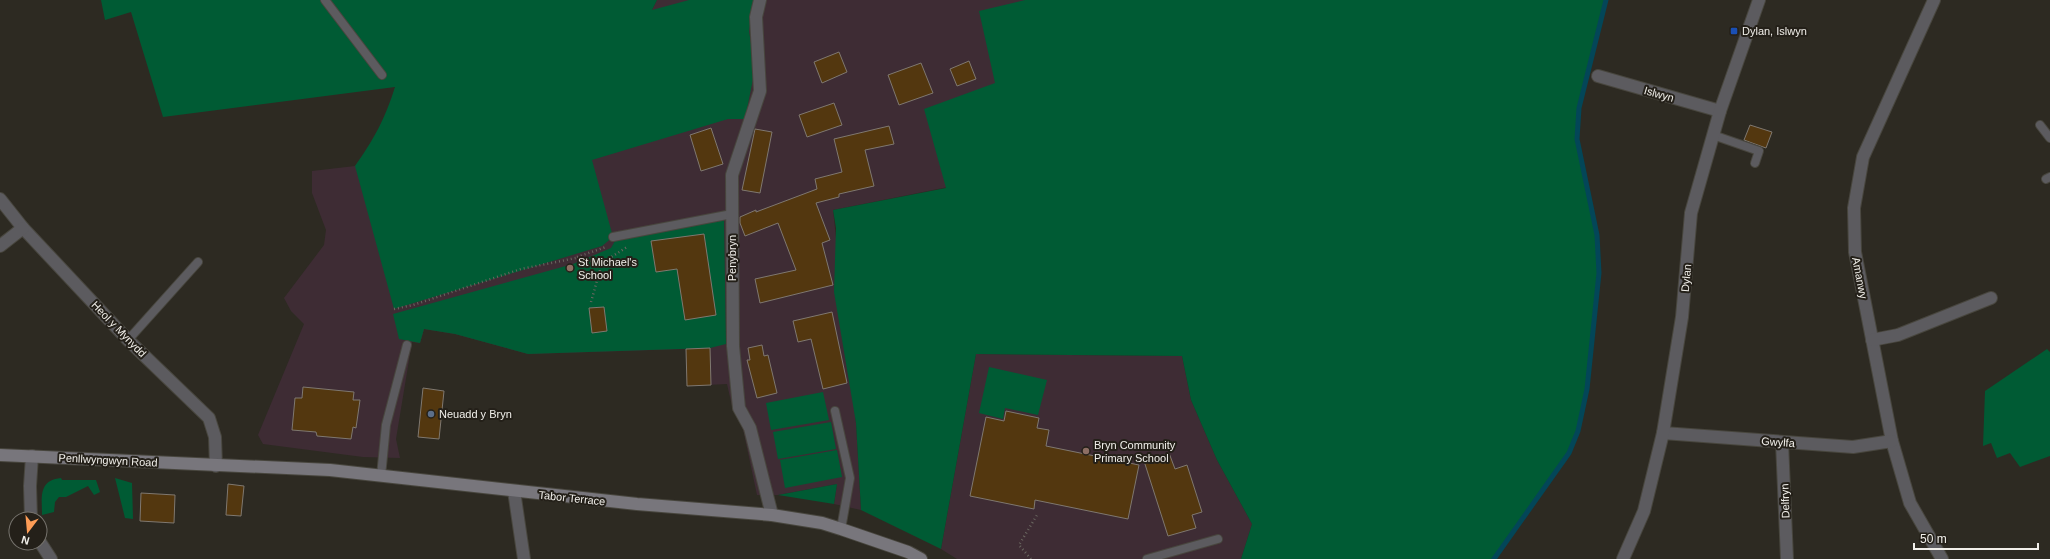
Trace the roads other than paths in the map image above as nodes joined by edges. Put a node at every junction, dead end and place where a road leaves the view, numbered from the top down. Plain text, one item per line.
1 (325, 0) edge
2 (760, 0) edge
3 (1759, 0) edge
4 (1934, 0) edge
5 (382, 75) dead end
6 (1598, 76) dead end
7 (1720, 111) junction
8 (2040, 125) dead end
9 (1713, 135) junction
10 (2050, 138) edge
11 (1755, 163) dead end
12 (0, 199) edge
13 (732, 214) junction
14 (23, 228) junction
15 (613, 237) road end
16 (0, 246) edge
17 (198, 262) dead end
18 (1991, 298) dead end
19 (128, 340) junction
20 (1872, 340) junction
21 (407, 344) dead end
22 (835, 411) dead end
23 (1663, 433) junction
24 (1892, 441) junction
25 (1782, 442) junction
26 (0, 455) edge
27 (32, 456) junction
28 (216, 466) junction
29 (381, 476) junction
30 (514, 491) junction
31 (31, 511) edge
32 (772, 516) junction
33 (841, 529) junction
34 (1218, 539) dead end
35 (524, 559) edge
36 (921, 559) edge
37 (1147, 559) edge
38 (1623, 559) edge
39 (1788, 559) edge
40 (1942, 559) edge

1 - 5 lane
2 - 13 street, Penybryn
3 - 7 street, Dylan
4 - 20 street, Amanwy
6 - 7 street, Islwyn
7 - 9 street, Dylan
8 - 10 lane
9 - 11 lane
9 - 23 street, Dylan
12 - 14 street, Heol y Mynydd
13 - 15 lane
13 - 32 street, Penybryn
14 - 16 street
14 - 19 street, Heol y Mynydd
17 - 19 lane
18 - 20 street
19 - 28 street, Heol y Mynydd
20 - 24 street, Amanwy
21 - 29 lane
22 - 33 lane
23 - 25 street, Gwylfa
23 - 38 street, Dylan
24 - 25 street, Gwylfa
24 - 40 street, Amanwy
25 - 39 street, Delfryn
26 - 27 main road, Penllwyngwyn Road
27 - 28 main road, Penllwyngwyn Road
27 - 31 street
28 - 29 main road, Tabor Terrace
29 - 30 main road, Tabor Terrace
30 - 32 main road, Tabor Terrace
30 - 35 street
32 - 33 main road, Tabor Terrace
33 - 36 main road, Tabor Terrace
34 - 37 lane

